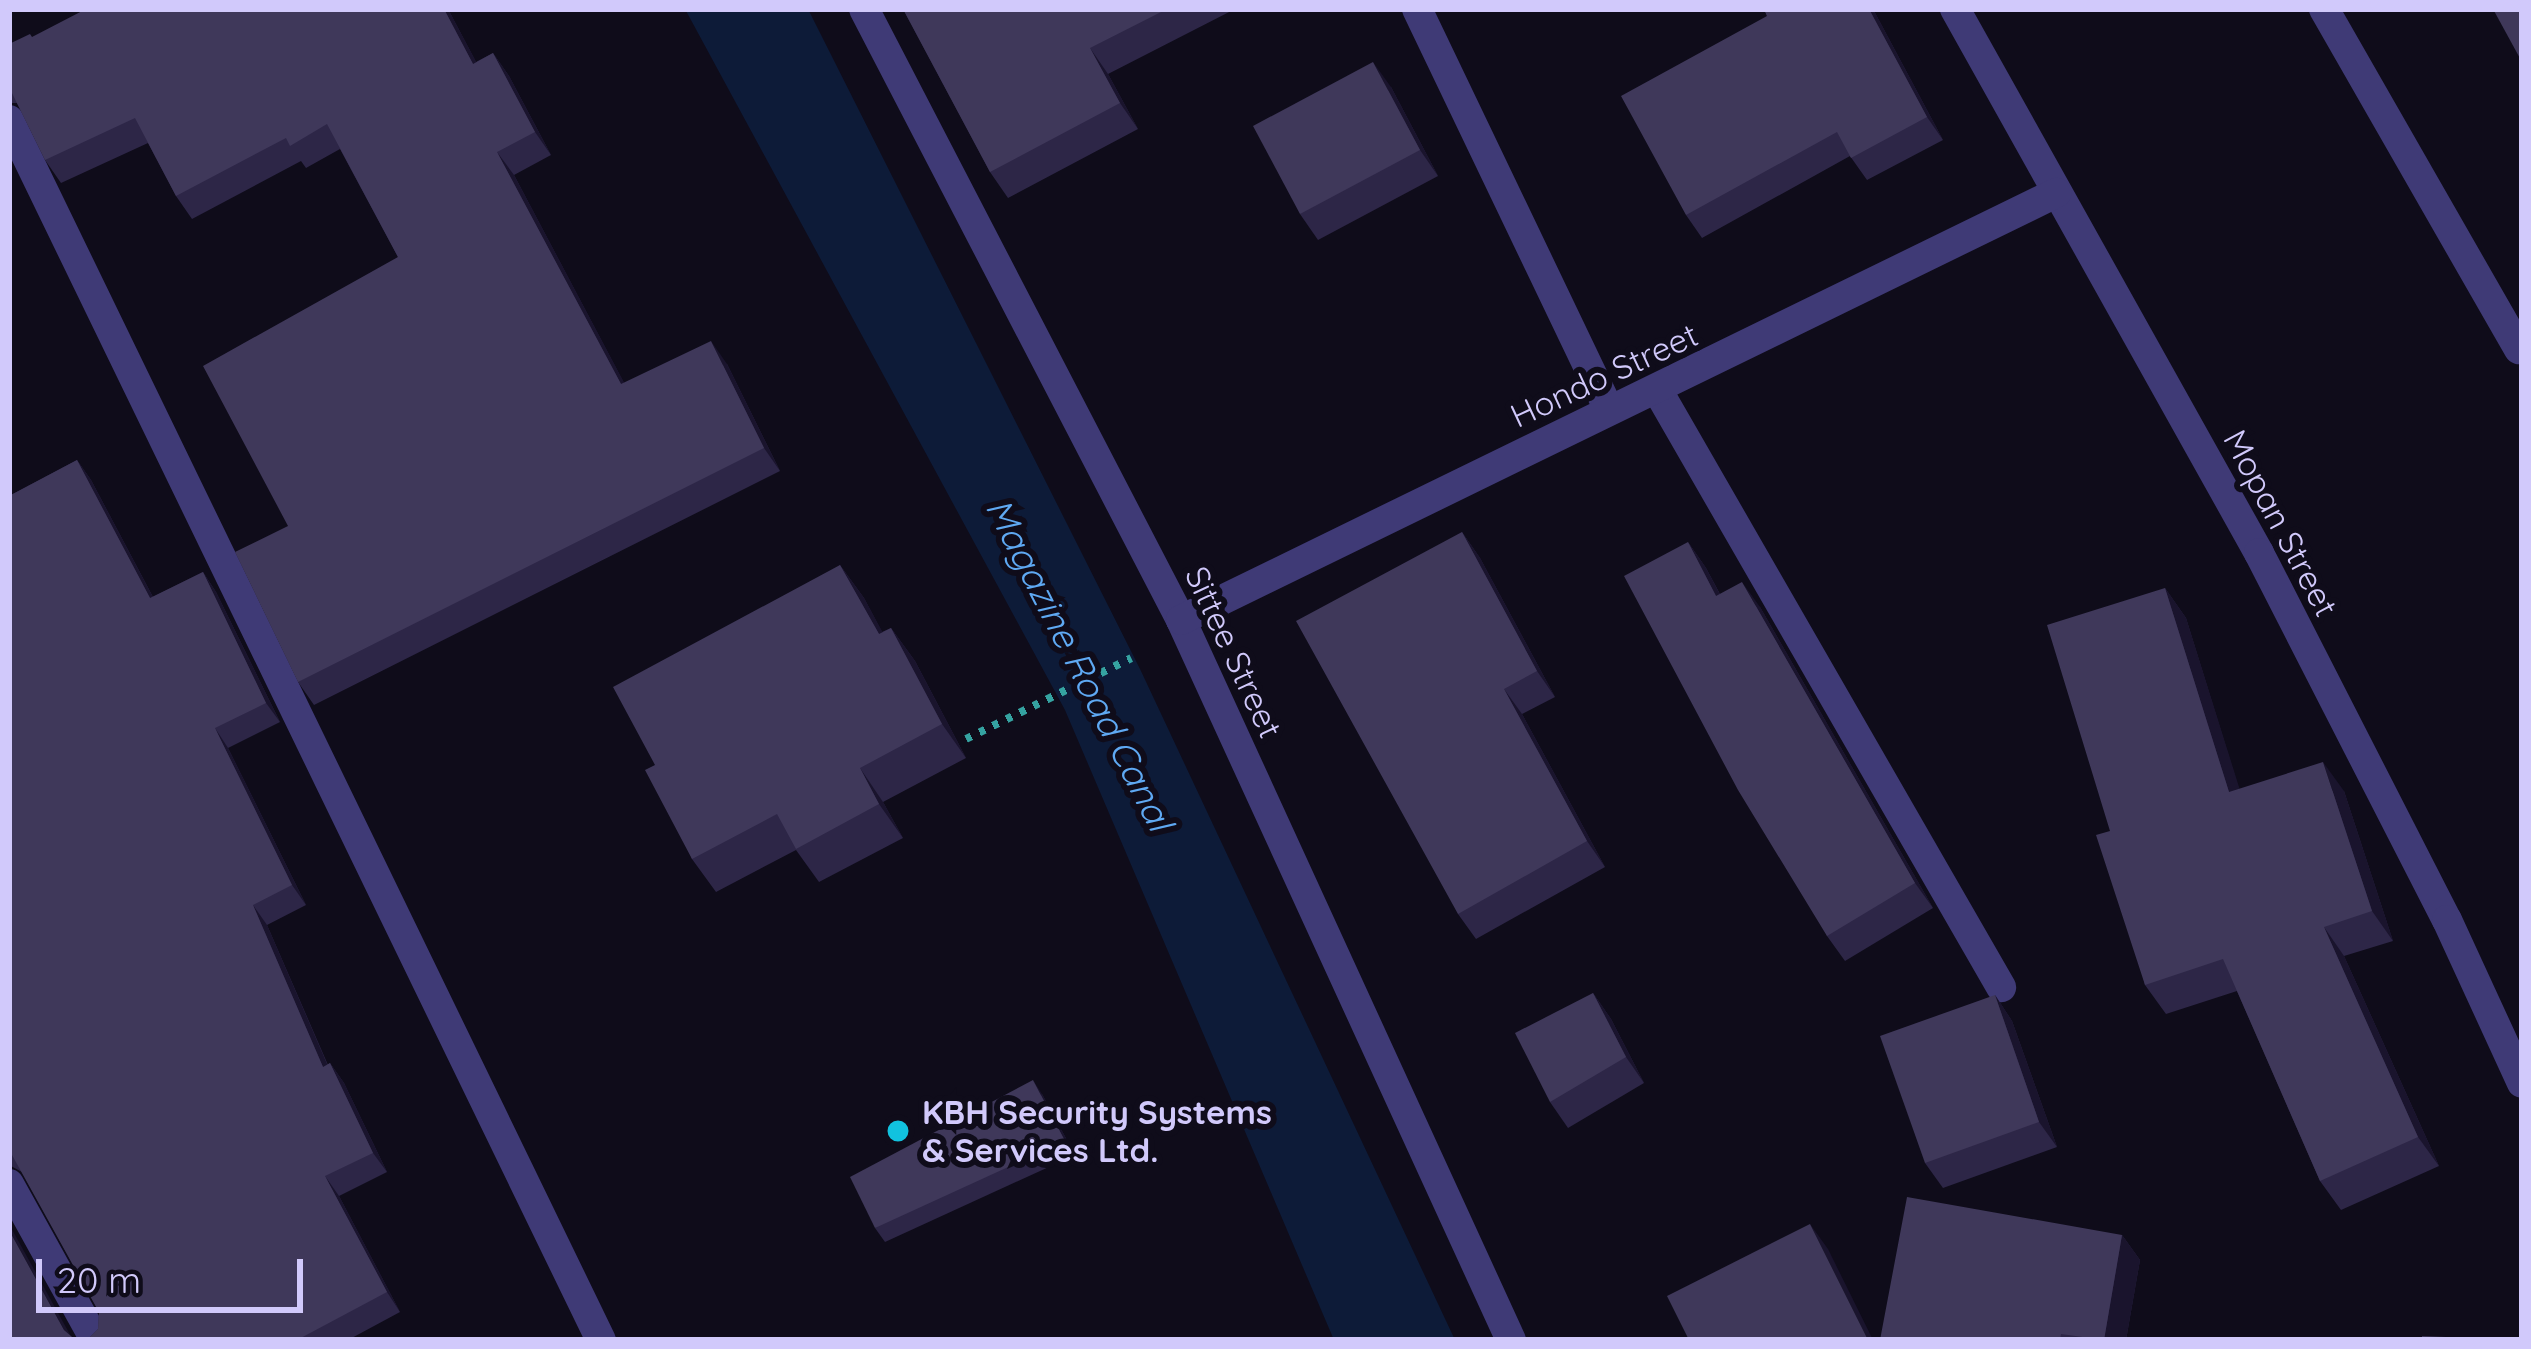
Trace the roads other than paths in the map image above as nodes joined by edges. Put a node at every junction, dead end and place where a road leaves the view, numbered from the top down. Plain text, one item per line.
1 (864, 9) edge
2 (1418, 9) edge
3 (1955, 9) edge
4 (2324, 9) edge
5 (9, 120) edge
6 (2056, 193) junction
7 (2519, 349) dead end
8 (1658, 391) junction
9 (1609, 409) junction
10 (1181, 620) junction
11 (2001, 987) dead end
12 (2522, 1083) edge
13 (9, 1184) edge
14 (94, 1340) edge
15 (601, 1340) edge
16 (1511, 1340) edge

1 - 10 street, Sittee Street
2 - 9 street
3 - 6 street, Mopan Street
4 - 7 street
5 - 15 street
6 - 8 street, Hondo Street
6 - 12 street, Mopan Street
8 - 9 street, Hondo Street
8 - 11 street
9 - 10 street, Hondo Street
10 - 16 street, Sittee Street
13 - 14 street

